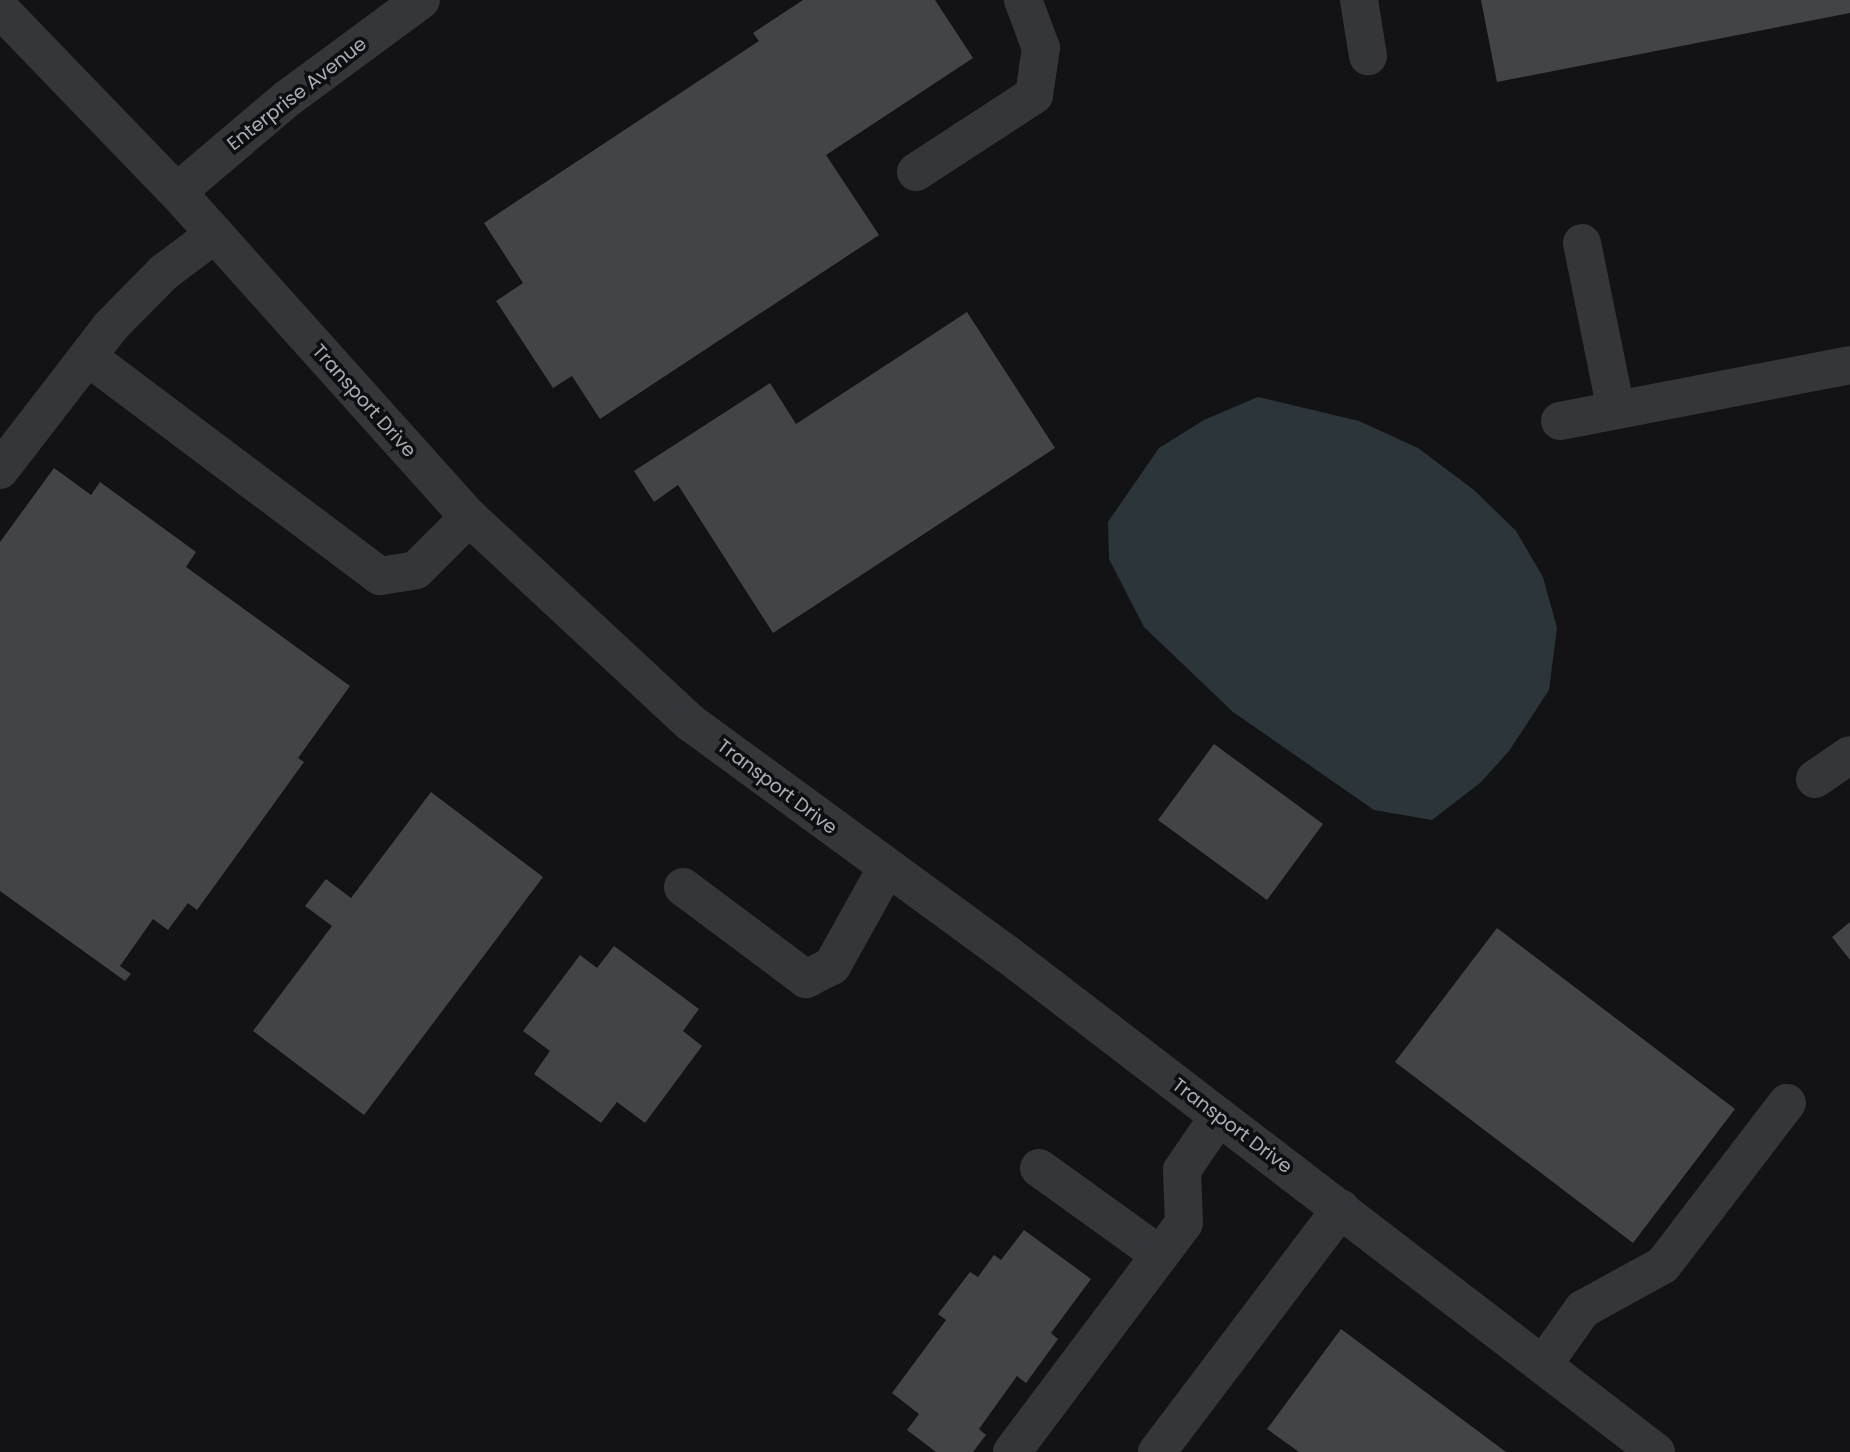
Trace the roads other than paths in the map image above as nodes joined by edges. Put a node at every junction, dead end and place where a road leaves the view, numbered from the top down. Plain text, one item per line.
1 (421, 0) edge
2 (1023, 0) edge
3 (1359, 0) edge
4 (0, 9) edge
5 (1368, 56) dead end
6 (916, 172) dead end
7 (177, 192) junction
8 (215, 234) junction
9 (1582, 243) dead end
10 (88, 357) junction
11 (1850, 365) edge
12 (1616, 410) junction
13 (1560, 421) dead end
14 (0, 470) edge
15 (468, 517) junction
16 (1850, 755) edge
17 (1815, 779) dead end
18 (886, 869) junction
19 (682, 887) dead end
20 (1787, 1103) dead end
21 (1219, 1116) junction
22 (1038, 1168) dead end
23 (1341, 1209) junction
24 (1160, 1255) junction
25 (1543, 1365) junction
26 (1012, 1452) edge
27 (1157, 1452) edge
28 (1656, 1452) edge

1 - 7 street, Enterprise Avenue
2 - 6 street
3 - 5 street
4 - 7 street, Transport Drive
7 - 8 street, Transport Drive
8 - 10 street
8 - 15 street, Transport Drive
9 - 12 street
10 - 14 street
10 - 15 street
11 - 12 street
12 - 13 street
15 - 18 street, Transport Drive
16 - 17 street
18 - 19 street
18 - 21 street, Transport Drive
20 - 25 street
21 - 23 street, Transport Drive
21 - 24 street
22 - 24 street
23 - 25 street, Transport Drive
23 - 27 street
24 - 26 street
25 - 28 street, Transport Drive

